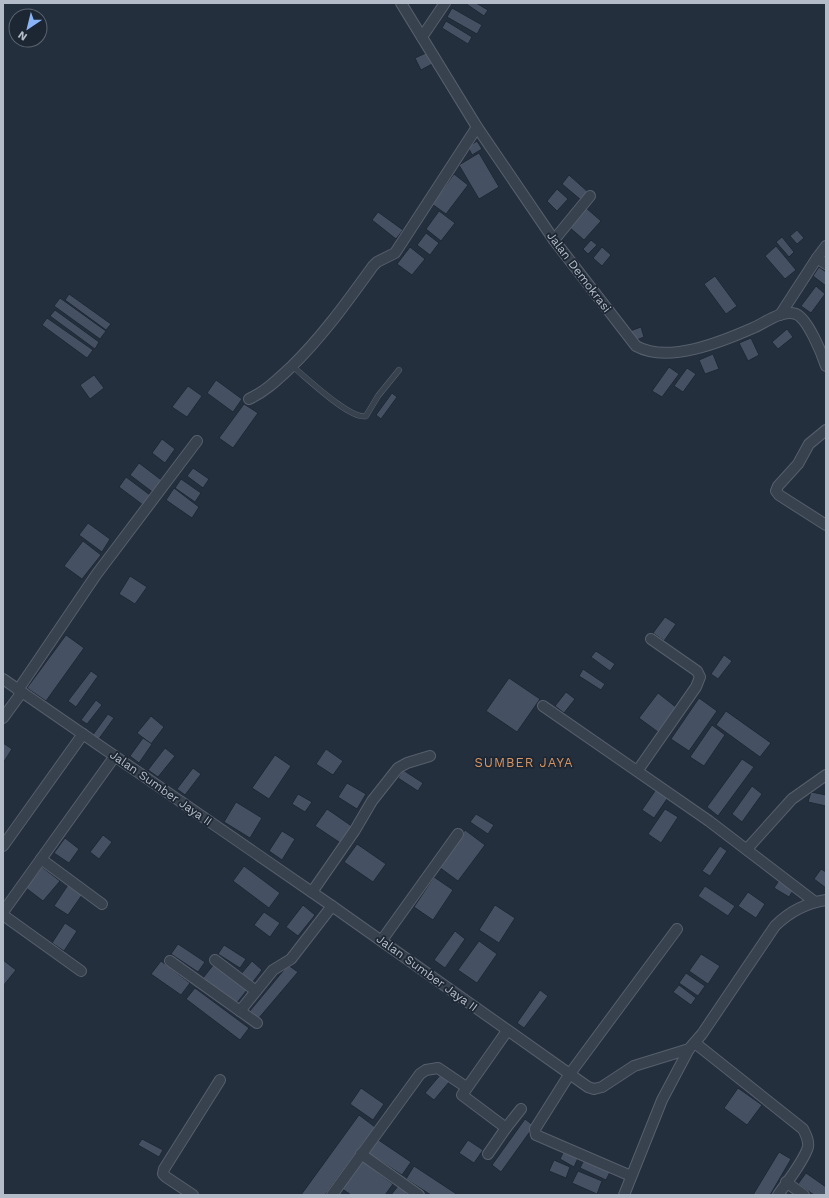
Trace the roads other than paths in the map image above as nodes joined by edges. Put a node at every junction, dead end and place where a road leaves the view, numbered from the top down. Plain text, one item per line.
1 (401, 3) edge
2 (445, 3) edge
3 (422, 37) junction
4 (477, 127) junction
5 (590, 196) dead end
6 (554, 240) junction
7 (826, 246) edge
8 (822, 261) edge
9 (780, 315) junction
10 (824, 351) edge
11 (292, 366) junction
12 (826, 366) edge
13 (399, 370) dead end
14 (249, 399) dead end
15 (826, 430) edge
16 (197, 441) dead end
17 (826, 525) edge
18 (651, 639) dead end
19 (3, 679) edge
20 (20, 691) junction
21 (543, 706) dead end
22 (3, 718) edge
23 (83, 734) junction
24 (115, 756) junction
25 (430, 756) dead end
26 (638, 770) junction
27 (826, 775) edge
28 (458, 834) dead end
29 (3, 846) edge
30 (747, 849) junction
31 (41, 860) junction
32 (312, 892) junction
33 (826, 900) edge
34 (815, 902) junction
35 (102, 904) dead end
36 (332, 906) junction
37 (3, 914) edge
38 (677, 929) dead end
39 (382, 940) junction
40 (170, 960) dead end
41 (215, 960) dead end
42 (81, 971) dead end
43 (256, 991) junction
44 (240, 1011) junction
45 (257, 1023) dead end
46 (507, 1031) junction
47 (692, 1046) junction
48 (569, 1075) junction
49 (220, 1080) dead end
50 (466, 1087) junction
51 (521, 1109) dead end
52 (506, 1128) junction
53 (361, 1154) junction
54 (488, 1154) dead end
55 (631, 1176) junction
56 (786, 1182) junction
57 (193, 1195) edge
58 (332, 1195) edge
59 (419, 1195) edge
60 (624, 1195) edge
61 (778, 1195) edge
62 (804, 1195) edge

1 - 3 street, Jalan Demokrasi
2 - 3 street
3 - 4 street, Jalan Demokrasi
4 - 6 street, Jalan Demokrasi
4 - 11 street
5 - 6 street
6 - 9 street, Jalan Demokrasi
7 - 8 street
8 - 9 street
9 - 10 street
10 - 12 street
11 - 13 lane
11 - 14 street
15 - 17 street
16 - 20 street
18 - 26 street
19 - 20 street, Jalan Sumber Jaya II
20 - 22 street
20 - 23 street, Jalan Sumber Jaya II
21 - 26 street
23 - 24 street, Jalan Sumber Jaya II
23 - 29 street
24 - 31 street
24 - 32 street, Jalan Sumber Jaya II
25 - 32 street
26 - 30 street
27 - 30 street
28 - 39 street
30 - 34 street
31 - 35 street
31 - 37 street
32 - 36 street, Jalan Sumber Jaya II
33 - 34 street
34 - 47 street
36 - 39 street, Jalan Sumber Jaya II
36 - 43 street
37 - 42 street
38 - 48 street
39 - 46 street, Jalan Sumber Jaya II
40 - 44 street
41 - 43 street
43 - 44 street
44 - 45 street
46 - 48 street, Jalan Sumber Jaya II
46 - 50 street
47 - 48 street, Jalan Sumber Jaya II
47 - 55 street
47 - 56 street
48 - 55 street
49 - 57 street
50 - 52 street
50 - 53 street
51 - 52 street
52 - 54 street
53 - 58 street
53 - 59 street
55 - 60 street
56 - 61 street
56 - 62 street

